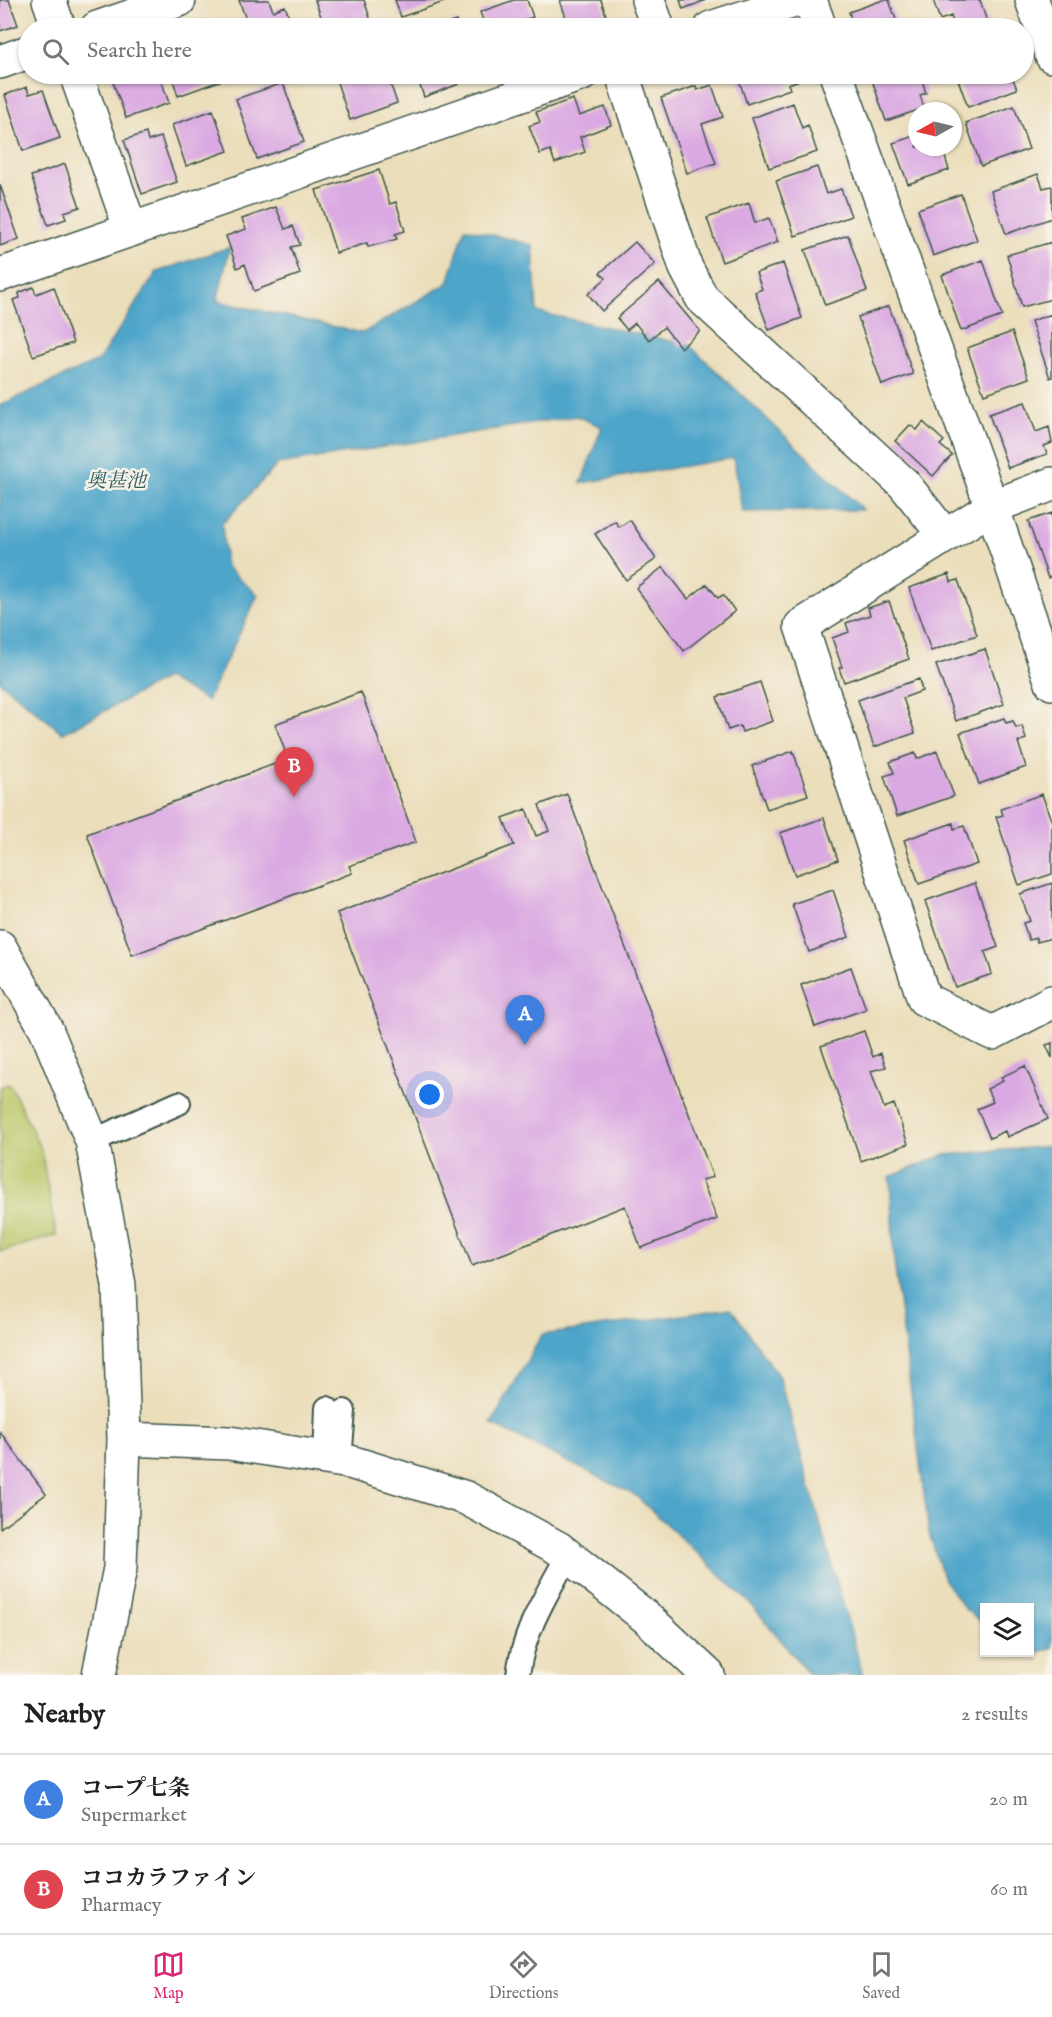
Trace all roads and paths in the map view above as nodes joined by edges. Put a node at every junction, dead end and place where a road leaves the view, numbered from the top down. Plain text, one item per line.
1 (49, 0) edge
2 (179, 0) edge
3 (648, 0) edge
4 (797, 0) edge
5 (810, 0) edge
6 (1032, 0) edge
7 (56, 18) edge
8 (126, 18) edge
9 (654, 18) edge
10 (742, 18) edge
11 (816, 18) edge
12 (18, 56) edge
13 (1052, 56) edge
14 (0, 62) edge
15 (80, 84) edge
16 (553, 84) edge
17 (625, 84) edge
18 (840, 84) edge
19 (131, 230) junction
20 (0, 275) edge
21 (1052, 484) edge
22 (992, 507) junction
23 (945, 536) junction
24 (1052, 683) edge
25 (0, 947) edge
26 (1052, 1002) edge
27 (179, 1103) dead end
28 (92, 1141) junction
29 (336, 1409) dead end
30 (124, 1439) junction
31 (333, 1460) junction
32 (568, 1555) junction
33 (99, 1675) edge
34 (518, 1675) edge
35 (708, 1675) edge

1 - 7 street
2 - 8 street
3 - 9 street
4 - 10 street
5 - 11 street
6 - 13 street
12 - 14 street
15 - 19 street
16 - 19 street
17 - 23 street
18 - 22 street
19 - 20 street
21 - 22 street
22 - 23 street
22 - 24 street
23 - 26 street
25 - 28 street
27 - 28 lane
28 - 30 street
29 - 31 lane
30 - 31 street
30 - 33 street
31 - 32 street
32 - 34 lane
32 - 35 street

